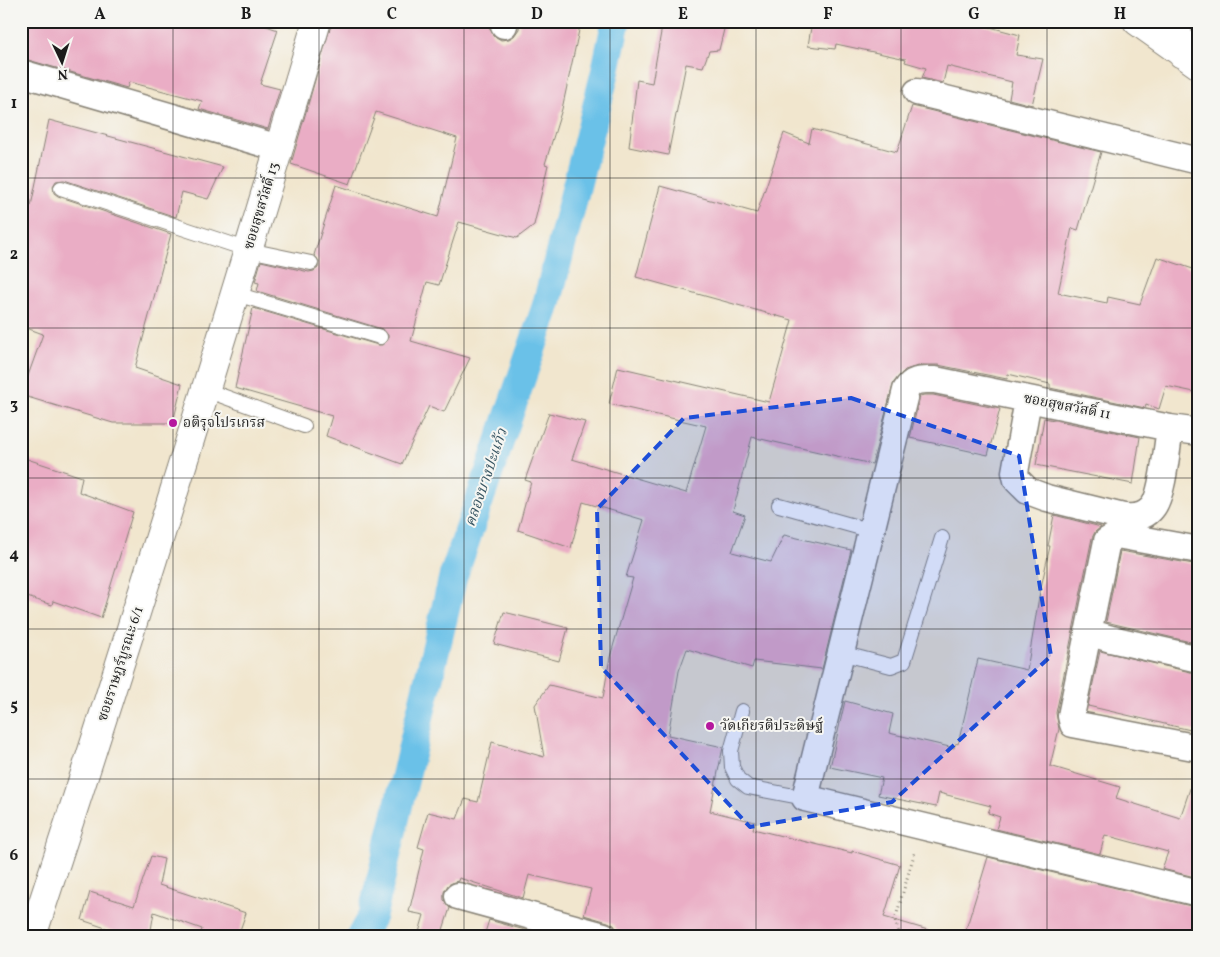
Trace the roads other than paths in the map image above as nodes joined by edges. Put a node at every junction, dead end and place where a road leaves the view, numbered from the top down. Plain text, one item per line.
1 (317, 21) edge
2 (1137, 21) edge
3 (1176, 21) edge
4 (1190, 59) edge
5 (21, 74) edge
6 (917, 92) dead end
7 (279, 148) junction
8 (1199, 161) edge
9 (61, 188) dead end
10 (249, 250) junction
11 (311, 264) dead end
12 (236, 294) junction
13 (380, 337) dead end
14 (206, 390) junction
15 (1028, 400) junction
16 (304, 426) dead end
17 (1170, 428) junction
18 (1199, 432) edge
19 (779, 505) dead end
20 (872, 532) junction
21 (942, 538) dead end
22 (1199, 550) edge
23 (1088, 632) junction
24 (841, 653) junction
25 (1199, 658) edge
26 (742, 711) dead end
27 (1199, 748) edge
28 (805, 798) junction
29 (1199, 893) edge
30 (458, 896) dead end
31 (32, 936) edge
32 (604, 936) edge

1 - 7 street, ซอยสุขสวัสดิ์ 13
2 - 4 street
3 - 4 street
5 - 7 street
6 - 8 street
7 - 10 street, ซอยสุขสวัสดิ์ 13
9 - 10 lane
10 - 11 lane
10 - 12 street, ซอยสุขสวัสดิ์ 13
12 - 13 lane
12 - 14 street, ซอยสุขสวัสดิ์ 13
14 - 16 lane
14 - 31 street, ซอยราษฎร์บูรณะ 6/1
15 - 17 street, ซอยสุขสวัสดิ์ 11
15 - 17 street
15 - 20 street, ซอยสุขสวัสดิ์ 11
17 - 18 street, ซอยสุขสวัสดิ์ 11
19 - 20 lane
20 - 24 street, ซอยสุขสวัสดิ์ 11
21 - 24 lane
22 - 23 street
23 - 25 street
23 - 27 street
24 - 28 street, ซอยสุขสวัสดิ์ 11
26 - 28 lane
28 - 29 street
30 - 32 street

